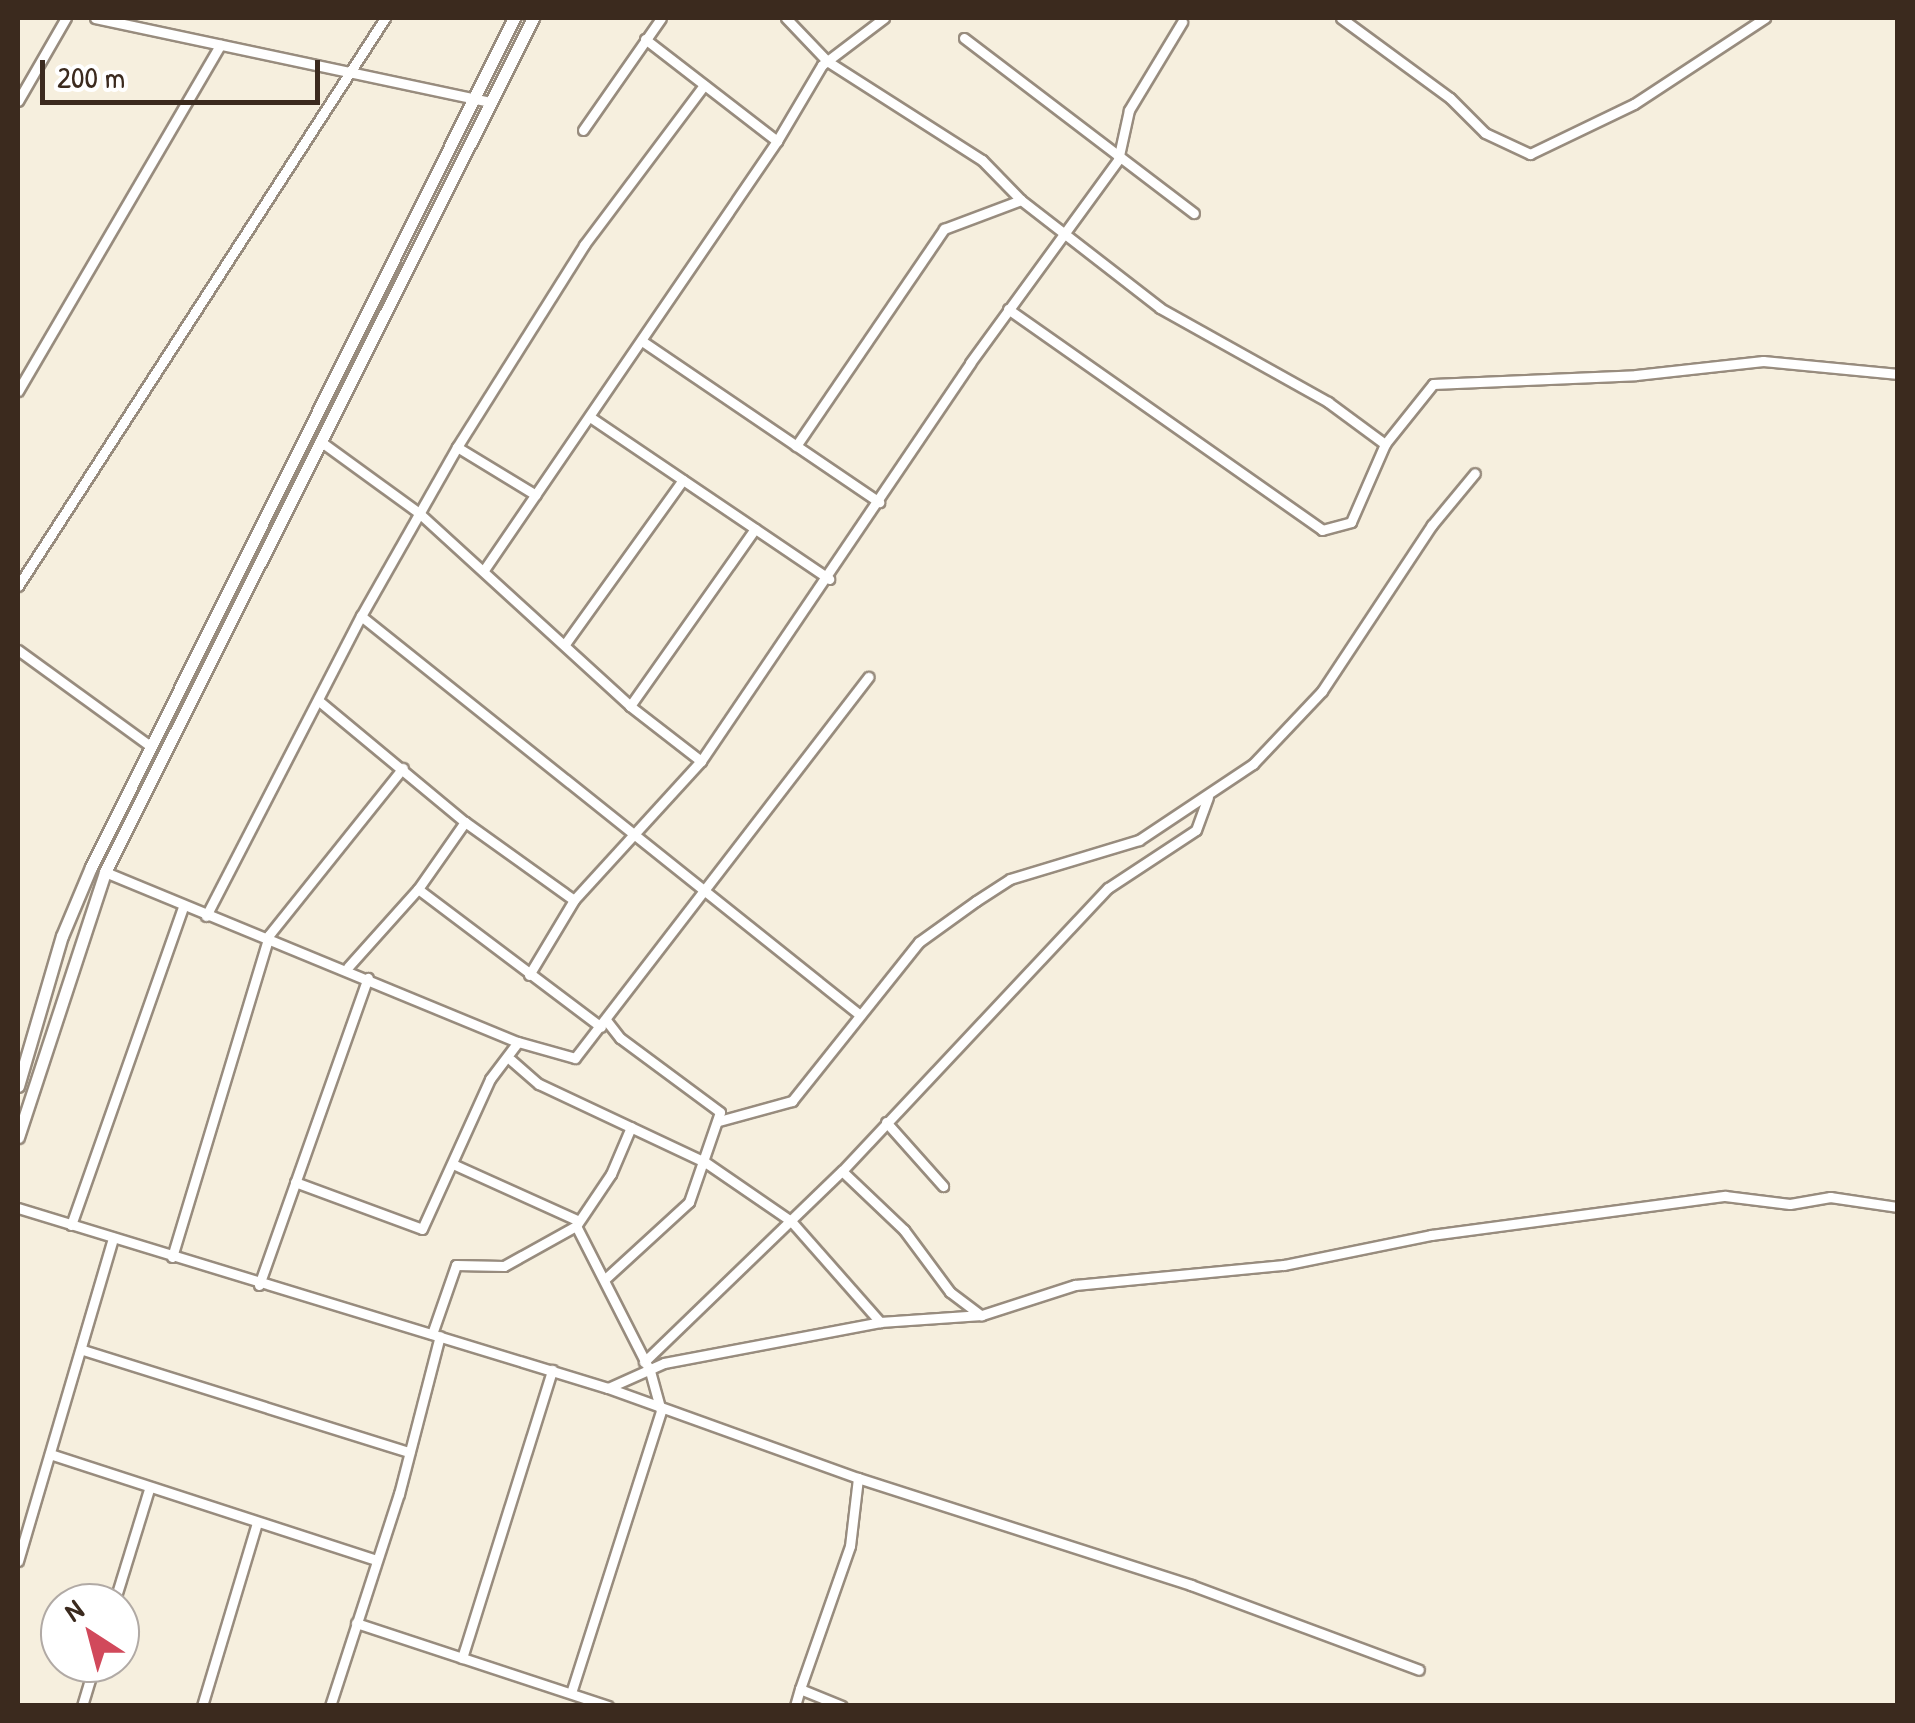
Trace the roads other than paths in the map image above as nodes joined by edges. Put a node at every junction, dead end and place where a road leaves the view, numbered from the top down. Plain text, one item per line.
1 (66, 18) edge
2 (94, 18) edge
3 (385, 18) edge
4 (514, 18) edge
5 (532, 18) edge
6 (661, 18) edge
7 (786, 18) edge
8 (884, 18) edge
9 (1341, 18) edge
10 (1765, 18) edge
11 (1182, 22) dead end
12 (964, 38) dead end
13 (645, 39) junction
14 (220, 46) junction
15 (826, 61) junction
16 (349, 75) junction
17 (704, 86) junction
18 (476, 94) junction
19 (18, 101) edge
20 (490, 102) junction
21 (584, 130) dead end
22 (777, 141) junction
23 (1118, 160) junction
24 (1021, 200) junction
25 (1194, 214) dead end
26 (1066, 233) junction
27 (1008, 310) junction
28 (642, 341) junction
29 (1898, 374) edge
30 (18, 391) edge
31 (590, 417) junction
32 (320, 441) junction
33 (1384, 444) junction
34 (796, 446) junction
35 (457, 447) junction
36 (1475, 473) dead end
37 (682, 480) junction
38 (536, 495) junction
39 (879, 502) junction
40 (419, 513) junction
41 (755, 529) junction
42 (484, 570) junction
43 (828, 579) junction
44 (18, 586) edge
45 (361, 616) junction
46 (565, 644) junction
47 (18, 650) edge
48 (868, 677) dead end
49 (320, 701) junction
50 (630, 706) junction
51 (150, 746) junction
52 (701, 761) junction
53 (140, 766) junction
54 (404, 768) junction
55 (154, 770) junction
56 (1209, 794) junction
57 (464, 822) junction
58 (635, 832) junction
59 (105, 872) junction
60 (418, 889) junction
61 (703, 889) junction
62 (574, 900) junction
63 (183, 907) junction
64 (206, 916) junction
65 (268, 935) junction
66 (348, 967) junction
67 (529, 975) junction
68 (368, 978) junction
69 (860, 1015) junction
70 (604, 1024) junction
71 (620, 1038) junction
72 (593, 1040) junction
73 (518, 1042) junction
74 (511, 1060) junction
75 (18, 1086) edge
76 (719, 1121) junction
77 (886, 1122) junction
78 (631, 1127) junction
79 (18, 1137) edge
80 (705, 1162) junction
81 (455, 1166) junction
82 (842, 1171) junction
83 (295, 1182) junction
84 (943, 1186) dead end
85 (1898, 1207) edge
86 (18, 1210) edge
87 (791, 1221) junction
88 (576, 1223) junction
89 (71, 1225) junction
90 (114, 1238) junction
91 (172, 1257) junction
92 (606, 1279) junction
93 (259, 1285) junction
94 (982, 1315) junction
95 (880, 1322) junction
96 (436, 1335) junction
97 (83, 1350) junction
98 (647, 1366) junction
99 (552, 1370) junction
100 (608, 1388) junction
101 (660, 1411) junction
102 (409, 1452) junction
103 (50, 1454) junction
104 (858, 1478) junction
105 (149, 1489) junction
106 (257, 1523) junction
107 (376, 1560) junction
108 (18, 1561) edge
109 (120, 1583) edge
110 (356, 1623) junction
111 (462, 1658) junction
112 (1420, 1670) dead end
113 (800, 1689) junction
114 (571, 1693) junction
115 (202, 1706) edge
116 (330, 1706) edge
117 (608, 1706) edge
118 (796, 1706) edge
119 (842, 1706) edge

1 - 19 street
2 - 14 street
3 - 16 street
4 - 18 main road
5 - 20 main road
6 - 13 street
7 - 15 street
8 - 15 street
9 - 10 street
11 - 23 street
12 - 23 street
13 - 17 street
13 - 21 street
14 - 16 street
14 - 30 street
15 - 22 street
15 - 24 street
16 - 18 street
16 - 44 street
17 - 22 street
17 - 35 street
18 - 20 street
18 - 51 main road
20 - 32 main road
22 - 28 street
23 - 25 street
23 - 26 street
24 - 26 street
24 - 34 street
26 - 27 street
26 - 33 street
27 - 33 street
27 - 39 street
28 - 31 street
28 - 34 street
29 - 33 street
31 - 37 street
31 - 38 street
32 - 40 street
32 - 55 main road
34 - 39 street
35 - 38 street
35 - 40 street
36 - 56 street
37 - 41 street
37 - 46 street
38 - 42 street
39 - 43 street
40 - 42 street
40 - 45 street
41 - 43 street
41 - 50 street
42 - 46 street
43 - 52 street
45 - 49 street
45 - 58 street
46 - 50 street
47 - 51 street
48 - 61 street
49 - 54 street
49 - 64 street
50 - 52 street
51 - 53 main road
52 - 58 street
53 - 55 main road
53 - 75 main road
54 - 57 street
54 - 65 street
55 - 59 main road
56 - 69 street
56 - 77 street
57 - 60 street
57 - 62 street
58 - 61 street
58 - 62 street
59 - 63 street
59 - 79 main road
60 - 66 street
60 - 67 street
61 - 69 street
61 - 70 street
62 - 67 street
63 - 64 street
63 - 89 street
64 - 65 street
65 - 66 street
65 - 91 street
66 - 68 street
67 - 70 street
68 - 73 street
68 - 83 street
69 - 76 street
70 - 71 street
70 - 72 street
71 - 72 street
71 - 76 street
72 - 73 street
73 - 74 street
74 - 78 street
74 - 81 street
76 - 80 street
77 - 82 street
77 - 84 street
78 - 80 street
78 - 88 street
80 - 87 street
80 - 92 street
81 - 83 street
81 - 88 street
82 - 87 street
82 - 94 street
83 - 93 street
85 - 94 street
86 - 89 street
87 - 95 street
87 - 98 street
88 - 92 street
88 - 96 street
89 - 90 street
90 - 91 street
90 - 97 street
91 - 93 street
92 - 98 street
93 - 96 street
94 - 95 street
95 - 98 street
96 - 99 street
96 - 102 street
97 - 102 street
97 - 103 street
98 - 100 street
98 - 101 street
99 - 100 street
99 - 111 street
100 - 101 street
101 - 104 street
101 - 114 street
102 - 107 street
103 - 105 street
103 - 108 street
104 - 112 street
104 - 113 street
105 - 106 street
105 - 109 street
106 - 107 street
106 - 115 street
107 - 110 street
110 - 111 street
110 - 116 street
111 - 114 street
113 - 118 street
113 - 119 street
114 - 117 street

